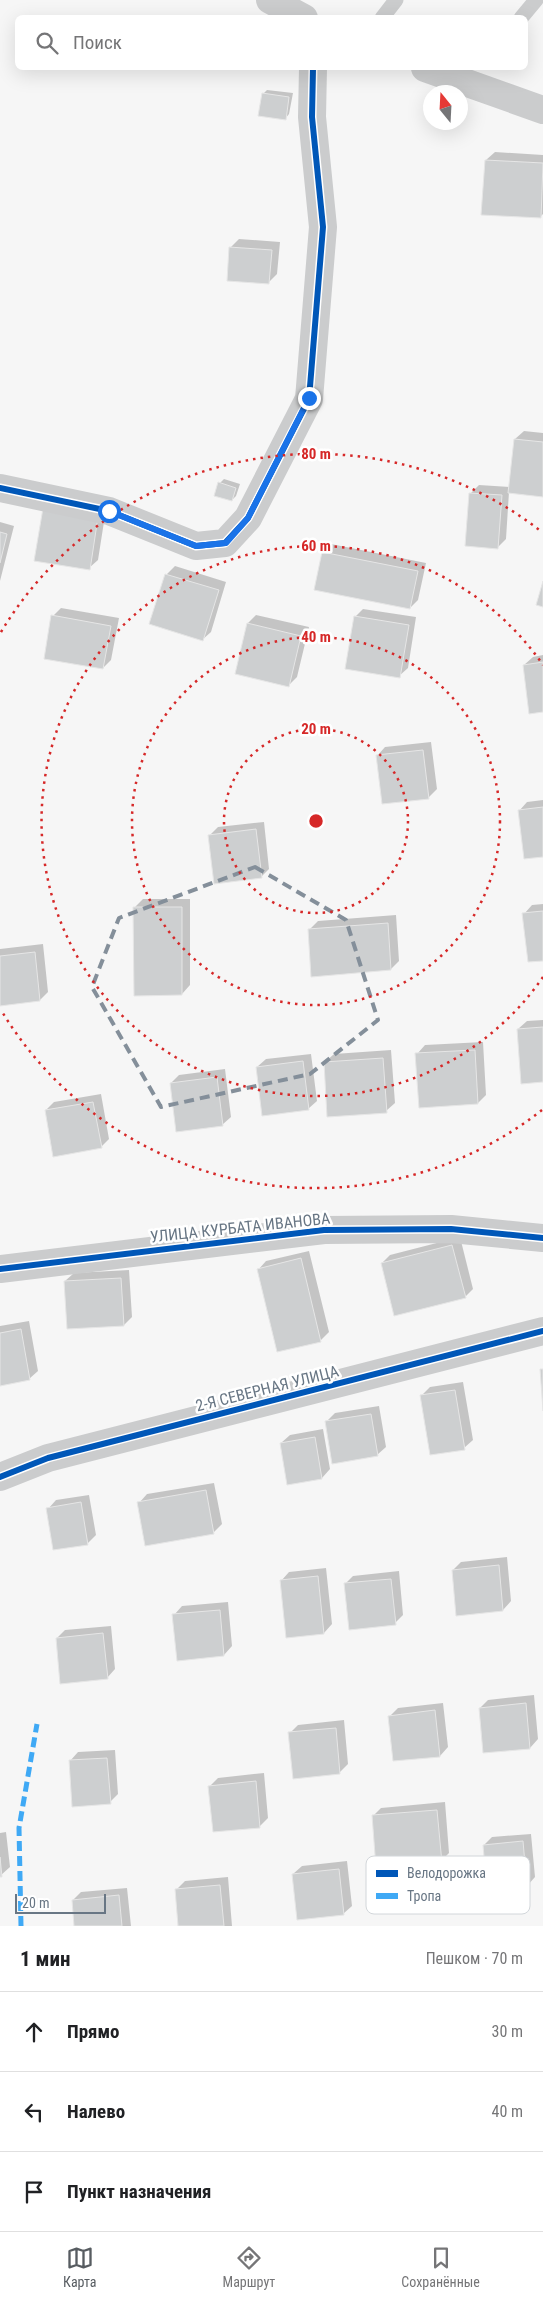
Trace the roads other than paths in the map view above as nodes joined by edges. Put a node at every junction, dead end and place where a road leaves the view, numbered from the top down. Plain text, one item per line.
1 (270, 0) edge
2 (396, 0) edge
3 (536, 0) edge
4 (298, 15) edge
5 (384, 15) edge
6 (524, 15) edge
7 (313, 70) edge
8 (431, 70) edge
9 (543, 110) edge
10 (0, 488) edge
11 (543, 1238) edge
12 (0, 1269) edge
13 (543, 1331) edge
14 (0, 1477) edge

1 - 4 street
2 - 5 lane
3 - 6 lane
7 - 10 street
8 - 9 street
11 - 12 street, УЛИЦА КУРБАТА ИВАНОВА
13 - 14 street, 2-Я СЕВЕРНАЯ УЛИЦА

